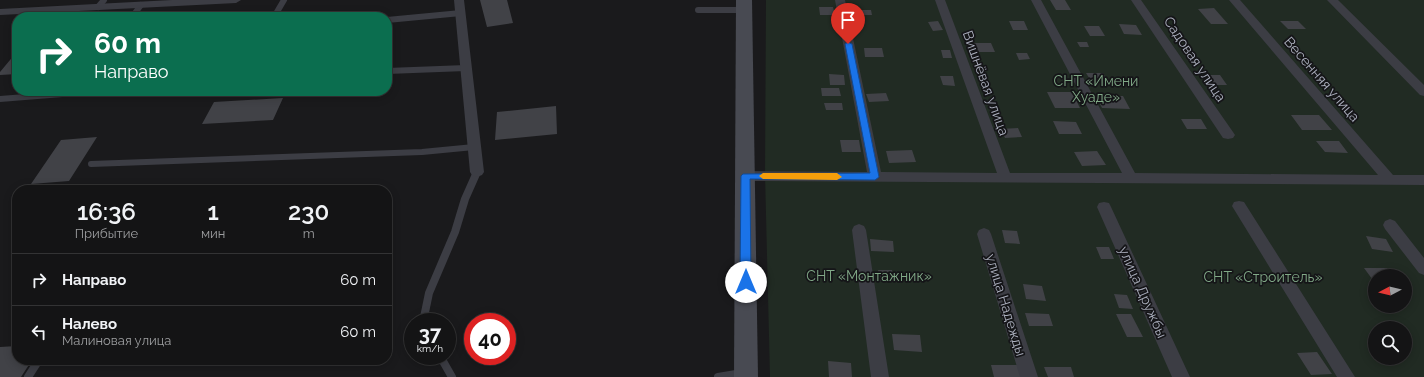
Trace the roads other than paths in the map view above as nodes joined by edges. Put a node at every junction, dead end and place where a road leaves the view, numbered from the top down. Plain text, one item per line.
1 (236, 0) edge
2 (284, 0) edge
3 (459, 0) edge
4 (840, 0) edge
5 (940, 0) edge
6 (1036, 0) edge
7 (1136, 0) edge
8 (1234, 0) edge
9 (1332, 0) edge
10 (197, 1) edge
11 (101, 4) edge
12 (141, 5) junction
13 (744, 5) edge
14 (698, 10) dead end
15 (0, 12) edge
16 (136, 12) edge
17 (277, 12) edge
18 (460, 13) junction
19 (392, 20) edge
20 (466, 68) junction
21 (392, 71) edge
22 (1424, 92) edge
23 (30, 96) edge
24 (0, 98) edge
25 (1228, 135) dead end
26 (474, 147) junction
27 (91, 164) dead end
28 (477, 172) joint
29 (746, 176) junction
30 (875, 177) junction
31 (1005, 177) junction
32 (1131, 178) junction
33 (1389, 179) junction
34 (1424, 180) edge
35 (1239, 206) dead end
36 (1104, 207) dead end
37 (1390, 225) dead end
38 (859, 230) dead end
39 (984, 234) dead end
40 (1424, 268) edge
41 (425, 313) edge
42 (36, 365) edge
43 (445, 365) edge
44 (745, 375) edge
45 (28, 377) edge
46 (452, 377) edge
47 (718, 377) edge
48 (880, 377) edge
49 (1029, 377) edge
50 (1182, 377) edge
51 (1346, 377) edge

1 - 10 street
2 - 17 lane
3 - 18 street
4 - 30 street
5 - 31 street, Вишнёвая улица
6 - 32 street
7 - 25 street, Садовая улица
8 - 33 street, Весенняя улица
9 - 22 street
10 - 12 street
11 - 12 street
11 - 15 street
12 - 16 lane
13 - 14 lane
13 - 29 street
18 - 19 lane
18 - 20 street
20 - 21 lane
20 - 26 street
23 - 24 lane
26 - 27 lane
26 - 28 street
28 - 41 lane
29 - 30 street
29 - 44 street
30 - 31 street
31 - 32 street
32 - 33 street
33 - 34 street
35 - 51 street
36 - 50 street, улица Дружбы
37 - 40 street
38 - 48 street
39 - 49 street, улица Надежды
42 - 45 lane
43 - 46 lane
44 - 47 lane

